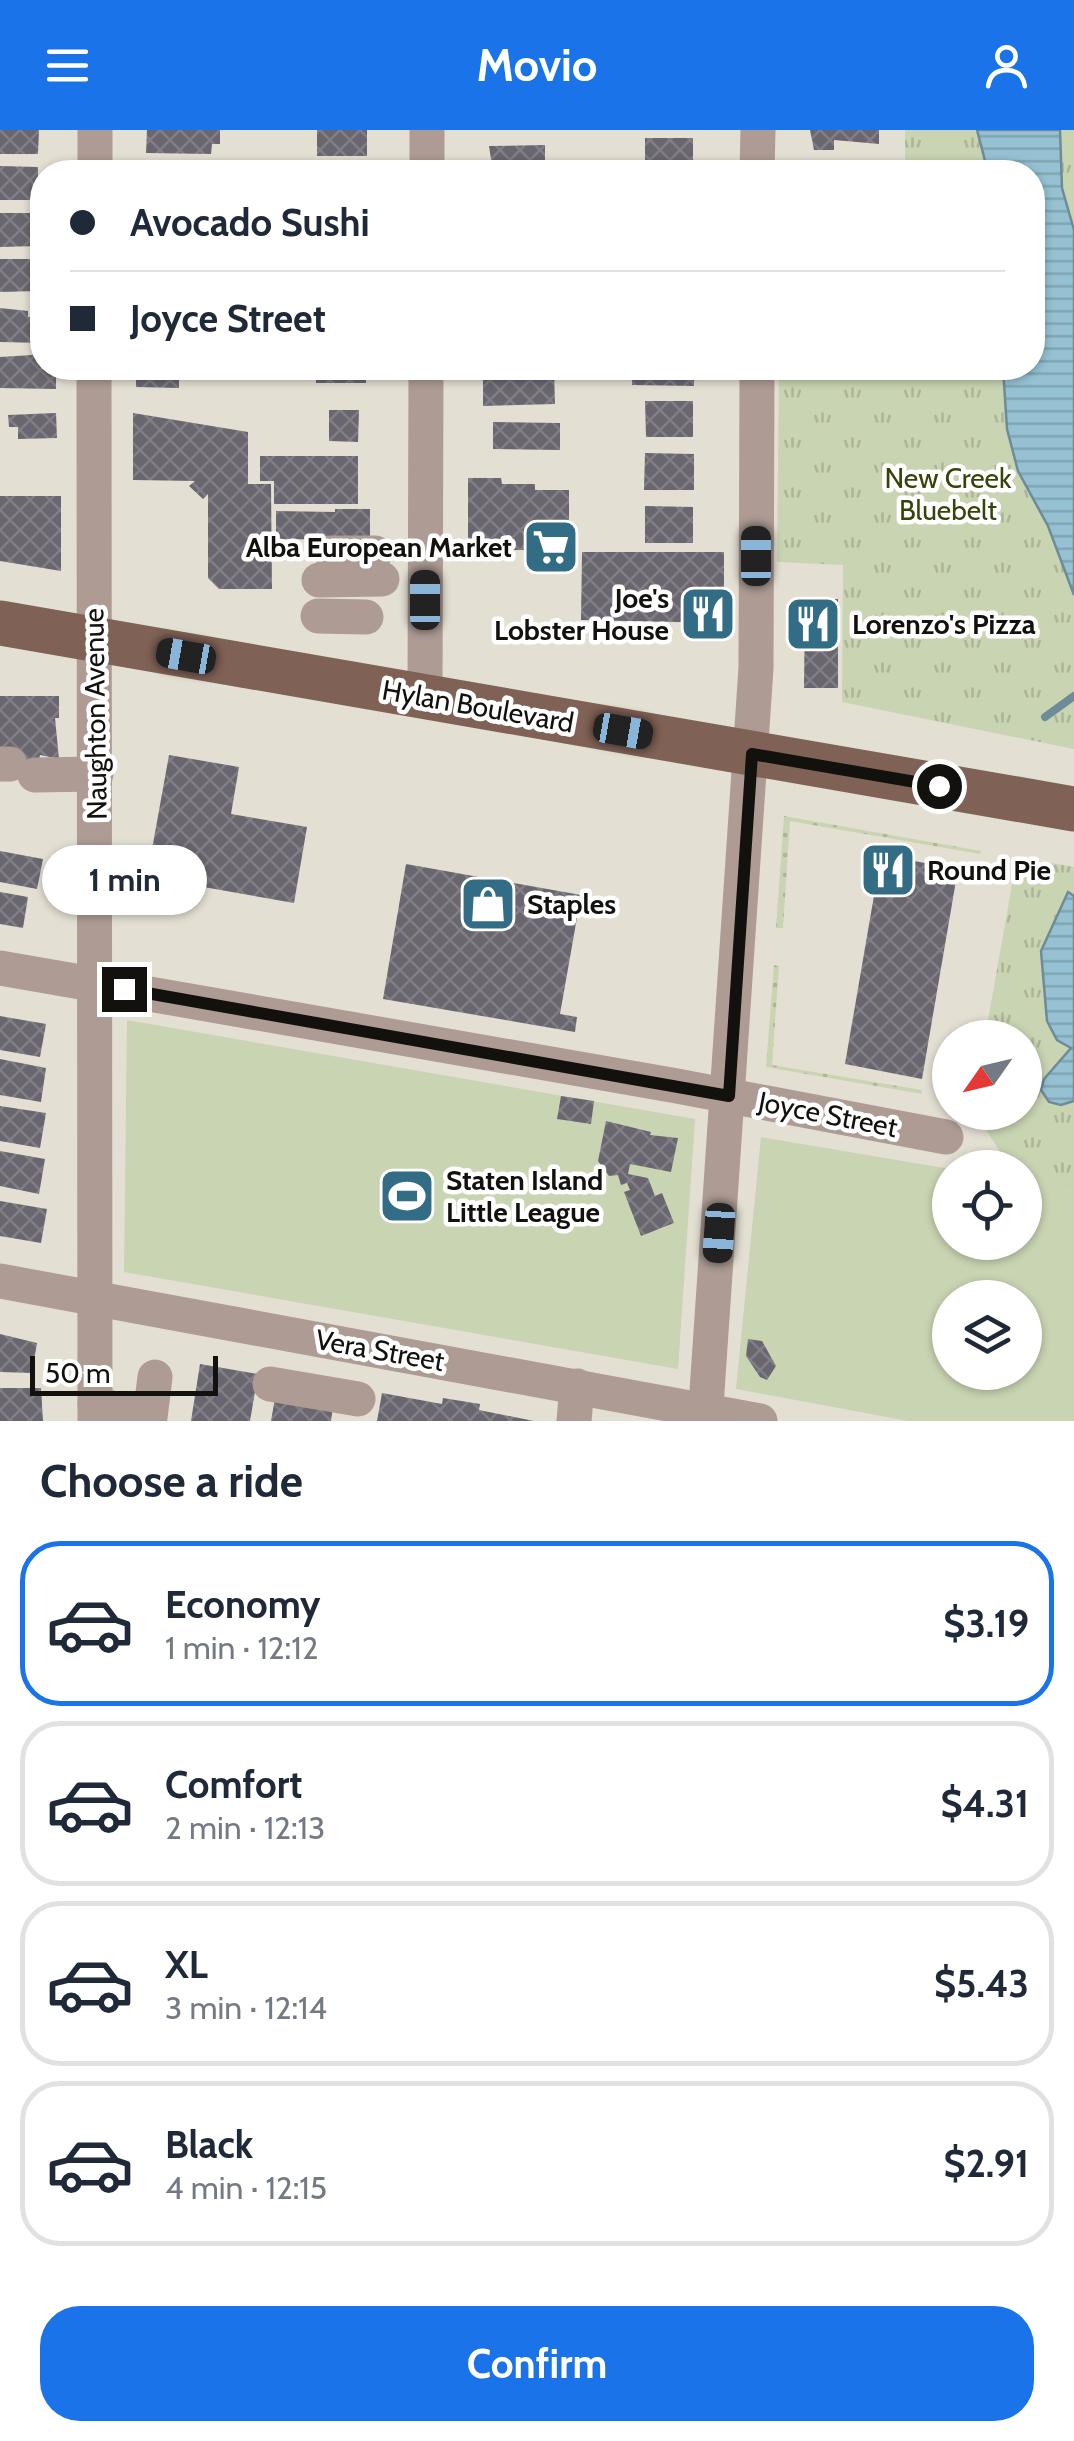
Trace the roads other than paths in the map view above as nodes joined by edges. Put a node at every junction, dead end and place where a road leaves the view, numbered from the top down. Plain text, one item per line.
1 (95, 130) edge
2 (427, 130) edge
3 (758, 130) edge
4 (95, 160) edge
5 (427, 160) edge
6 (757, 160) edge
7 (94, 380) edge
8 (426, 380) edge
9 (756, 380) edge
10 (379, 566) dead end
11 (325, 567) dead end
12 (318, 616) dead end
13 (366, 617) dead end
14 (0, 624) edge
15 (92, 640) junction
16 (425, 698) junction
17 (752, 754) junction
18 (96, 768) junction
19 (15, 769) edge
20 (1074, 809) edge
21 (0, 968) edge
22 (96, 984) junction
23 (729, 1096) junction
24 (946, 1137) dead end
25 (0, 1281) edge
26 (95, 1297) junction
27 (367, 1348) junction
28 (155, 1377) dead end
29 (270, 1384) dead end
30 (576, 1404) edge
31 (356, 1410) edge
32 (95, 1412) edge
33 (706, 1416) edge
34 (760, 1421) edge

1 - 4 street
2 - 5 street
3 - 6 street
7 - 15 street, Naughton Avenue
8 - 16 street
9 - 17 street
10 - 11 street
12 - 13 street
14 - 15 main road, Hylan Boulevard
15 - 16 main road, Hylan Boulevard
15 - 18 street, Naughton Avenue
16 - 17 main road, Hylan Boulevard
17 - 20 main road, Hylan Boulevard
17 - 23 street
18 - 19 street
18 - 22 street, Naughton Avenue
21 - 22 street, Joyce Street
22 - 23 street, Joyce Street
22 - 26 street, Naughton Avenue
23 - 24 street, Joyce Street
23 - 33 street
25 - 26 street, Vera Street
26 - 27 street, Vera Street
26 - 32 street, Naughton Avenue
27 - 30 street, Vera Street
27 - 31 street
28 - 32 street
29 - 31 street
30 - 33 street, Vera Street
33 - 34 street, Vera Street

